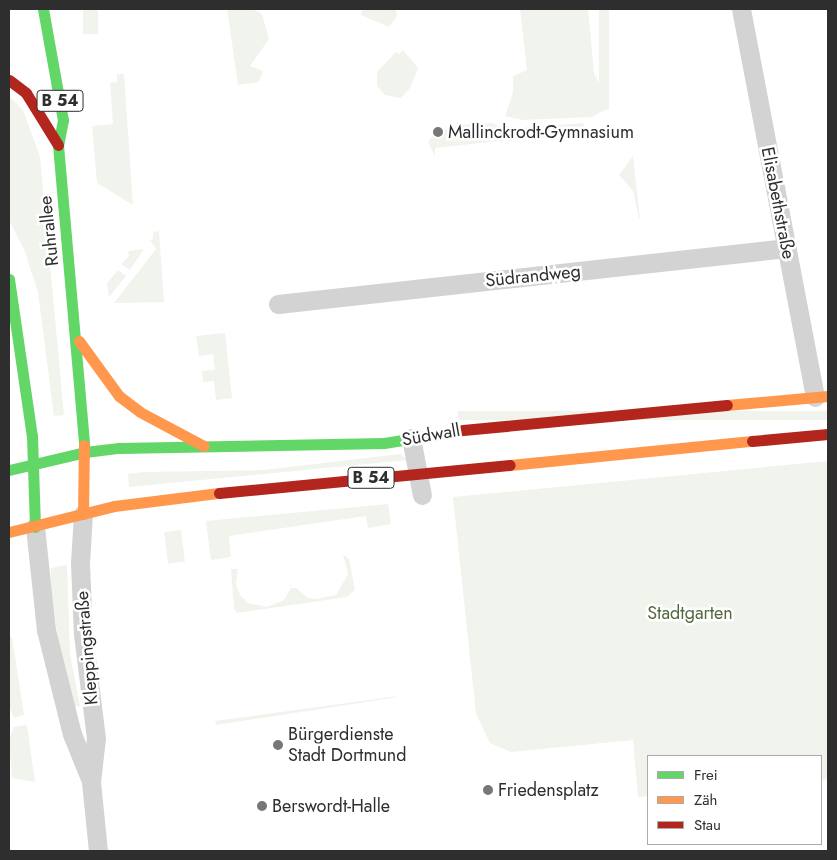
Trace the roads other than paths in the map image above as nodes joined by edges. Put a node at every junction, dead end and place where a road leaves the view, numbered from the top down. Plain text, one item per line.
1 (43, 9) edge
2 (741, 9) edge
3 (9, 80) edge
4 (58, 145) junction
5 (787, 248) junction
6 (9, 279) edge
7 (278, 304) dead end
8 (77, 339) junction
9 (822, 396) edge
10 (828, 434) edge
11 (410, 438) junction
12 (207, 448) junction
13 (85, 452) junction
14 (34, 463) junction
15 (9, 470) edge
16 (419, 473) junction
17 (422, 496) dead end
18 (83, 514) junction
19 (35, 527) junction
20 (9, 532) edge
21 (91, 782) junction
22 (98, 851) edge

1 - 4 main road, Ruhrallee / B 54
2 - 5 street, Elisabethstraße
3 - 4 main road
4 - 8 main road, Ruhrallee / B 54
5 - 7 street, Südrandweg
5 - 9 street, Elisabethstraße
6 - 14 main road
8 - 12 main road
8 - 13 main road, Ruhrallee / B 54
9 - 11 main road, Südwall / B 54
10 - 16 main road, Südwall / B 54
11 - 12 main road, Südwall / B 54
11 - 16 street
12 - 13 main road, Südwall / B 54
13 - 14 main road, Südwall / B 54
13 - 18 main road, B 54
14 - 15 main road, B 54
14 - 19 main road
16 - 17 street, Südwall
16 - 18 main road, Südwall / B 54
18 - 19 main road, Südwall / B 54
18 - 21 street, Kleppingstraße
19 - 20 main road, B 54
19 - 21 street, Kleppingstraße
21 - 22 street, Kleppingstraße

